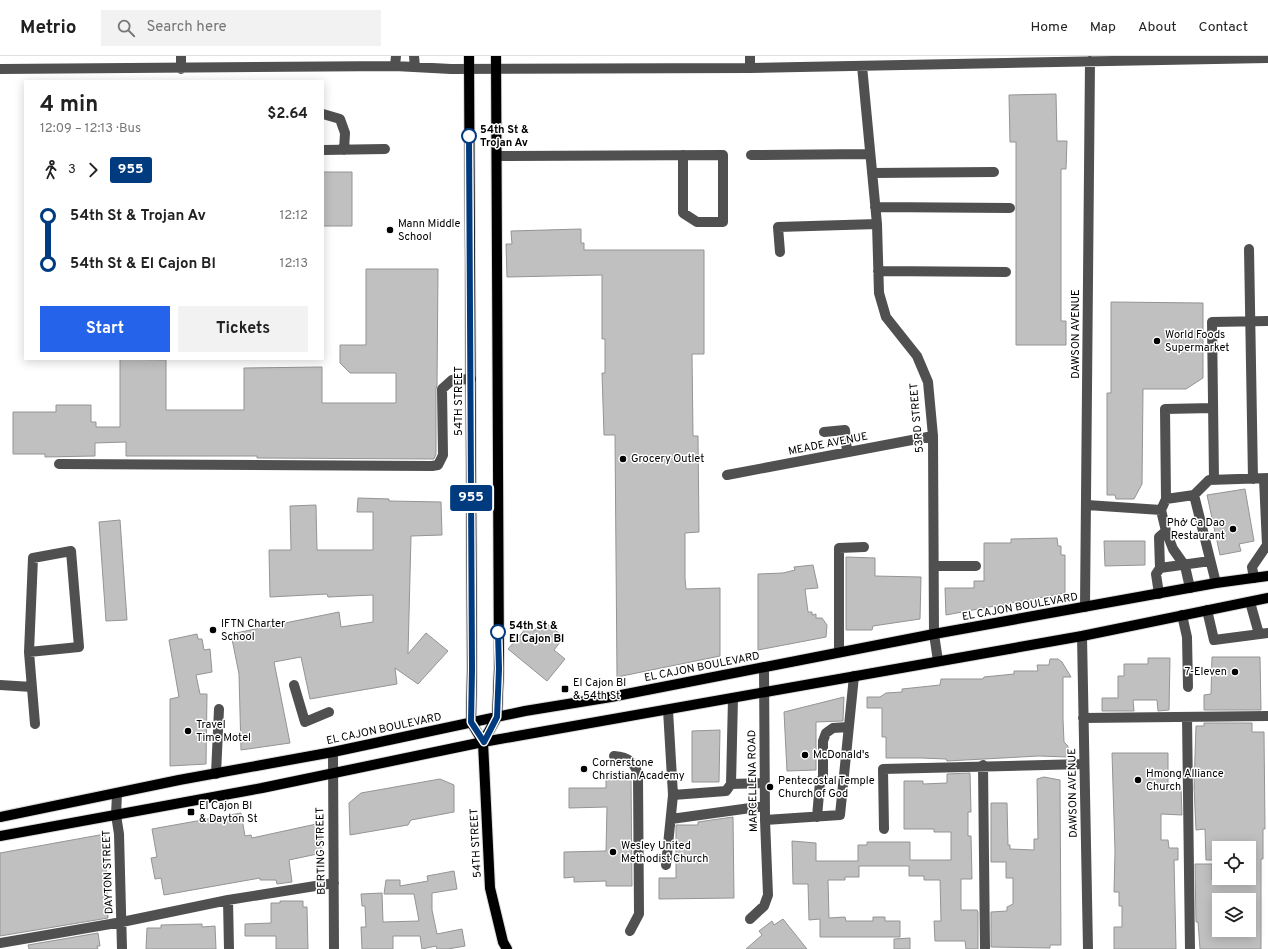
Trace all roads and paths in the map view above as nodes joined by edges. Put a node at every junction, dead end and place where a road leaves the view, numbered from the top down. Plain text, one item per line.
1 (181, 56) edge
2 (396, 56) edge
3 (414, 56) edge
4 (469, 56) edge
5 (496, 56) edge
6 (750, 56) edge
7 (1268, 58) edge
8 (1013, 59) edge
9 (996, 60) edge
10 (1090, 61) junction
11 (395, 66) junction
12 (862, 66) junction
13 (414, 67) junction
14 (469, 68) junction
15 (496, 68) junction
16 (750, 68) junction
17 (0, 69) edge
18 (181, 69) junction
19 (324, 114) edge
20 (385, 149) dead end
21 (324, 150) edge
22 (344, 150) junction
23 (870, 154) junction
24 (751, 155) dead end
25 (498, 156) junction
26 (683, 156) junction
27 (994, 172) dead end
28 (872, 173) junction
29 (875, 207) junction
30 (1010, 208) dead end
31 (877, 224) junction
32 (1249, 249) dead end
33 (780, 252) dead end
34 (878, 271) junction
35 (1006, 272) dead end
36 (1249, 321) junction
37 (1268, 321) edge
38 (471, 379) junction
39 (1213, 408) junction
40 (824, 432) dead end
41 (933, 436) junction
42 (847, 452) junction
43 (59, 464) dead end
44 (727, 475) dead end
45 (1266, 478) edge
46 (1253, 479) junction
47 (1214, 480) junction
48 (1194, 495) junction
49 (1166, 499) junction
50 (1086, 505) junction
51 (1161, 510) junction
52 (1166, 531) junction
53 (864, 547) dead end
54 (1210, 561) junction
55 (934, 566) junction
56 (976, 566) dead end
57 (1185, 566) junction
58 (1160, 568) junction
59 (1268, 576) edge
60 (1254, 578) junction
61 (1216, 583) junction
62 (1190, 588) junction
63 (1159, 594) junction
64 (1268, 598) edge
65 (1250, 602) junction
66 (1086, 607) junction
67 (1207, 610) junction
68 (1182, 615) junction
69 (934, 634) junction
70 (1263, 634) edge
71 (1082, 636) junction
72 (29, 652) junction
73 (839, 652) junction
74 (938, 661) junction
75 (764, 667) junction
76 (854, 676) junction
77 (294, 684) dead end
78 (0, 685) edge
79 (32, 687) junction
80 (1188, 687) dead end
81 (764, 692) junction
82 (733, 698) junction
83 (218, 709) dead end
84 (668, 710) junction
85 (329, 712) dead end
86 (1268, 716) edge
87 (497, 717) junction
88 (1188, 717) junction
89 (1083, 718) junction
90 (471, 722) junction
91 (35, 724) dead end
92 (848, 727) junction
93 (484, 742) junction
94 (333, 752) junction
95 (614, 756) dead end
96 (1084, 764) junction
97 (983, 765) junction
98 (332, 772) junction
99 (216, 774) junction
100 (765, 783) junction
101 (731, 784) junction
102 (117, 794) junction
103 (673, 795) junction
104 (765, 806) junction
105 (116, 815) junction
106 (0, 817) edge
107 (817, 817) junction
108 (671, 819) junction
109 (765, 820) junction
110 (884, 829) dead end
111 (0, 836) edge
112 (666, 865) dead end
113 (334, 883) junction
114 (228, 900) junction
115 (750, 919) dead end
116 (122, 922) junction
117 (630, 931) dead end
118 (0, 943) edge
119 (505, 945) edge
120 (122, 949) edge
121 (229, 949) edge
122 (334, 949) edge
123 (985, 949) edge
124 (1088, 949) edge
125 (1190, 949) edge

1 - 18 street
2 - 11 street
3 - 13 street
4 - 14 main road, 54TH STREET
5 - 15 main road, 54TH STREET
6 - 16 street
7 - 10 street
8 - 9 street
8 - 10 street
9 - 12 street
10 - 50 street, DAWSON AVENUE
11 - 13 street
11 - 18 street
12 - 16 street
12 - 23 street, 53RD STREET
13 - 14 street
14 - 15 street
14 - 38 main road, 54TH STREET
15 - 16 street
15 - 25 main road, 54TH STREET
17 - 18 street
19 - 22 street
20 - 22 street
21 - 22 street
23 - 24 street
23 - 28 street, 53RD STREET
25 - 26 street
25 - 87 main road, 54TH STREET
26 - 26 street
27 - 28 street
28 - 29 street, 53RD STREET
29 - 30 street
29 - 31 street, 53RD STREET
31 - 33 street
31 - 34 street, 53RD STREET
32 - 36 street
34 - 35 street
34 - 41 street, 53RD STREET
36 - 37 street
36 - 39 street
36 - 46 street
38 - 43 street
38 - 90 main road, 54TH STREET
39 - 47 street
39 - 49 street
40 - 42 street
41 - 42 street, MEADE AVENUE
41 - 55 street, 53RD STREET
42 - 44 street, MEADE AVENUE
45 - 46 street
45 - 60 street
46 - 47 street
47 - 48 street
48 - 49 street
48 - 54 street
49 - 51 street
50 - 51 street
50 - 66 street, DAWSON AVENUE
51 - 52 street
52 - 57 street
52 - 58 street
53 - 73 street
54 - 57 street
54 - 61 street
55 - 56 street
55 - 69 street, 53RD STREET
57 - 58 street
57 - 62 street
58 - 63 street
59 - 60 main road, EL CAJON BOULEVARD
60 - 61 main road, EL CAJON BOULEVARD
61 - 62 main road, EL CAJON BOULEVARD
62 - 63 main road, EL CAJON BOULEVARD
63 - 66 main road, EL CAJON BOULEVARD
64 - 65 main road
65 - 67 main road
65 - 70 street
66 - 69 main road, EL CAJON BOULEVARD
67 - 68 main road
67 - 70 street
68 - 71 main road
68 - 80 street
69 - 73 main road, EL CAJON BOULEVARD
69 - 74 street, 53RD STREET
71 - 74 main road
71 - 89 street, DAWSON AVENUE
72 - 72 street
72 - 79 street
73 - 75 main road, EL CAJON BOULEVARD
74 - 76 main road
75 - 81 street, MARCELLENA ROAD
75 - 87 main road, EL CAJON BOULEVARD
76 - 81 main road
76 - 92 street
77 - 85 street
78 - 79 street
79 - 91 street
81 - 82 main road
81 - 100 street, MARCELLENA ROAD
82 - 84 main road
82 - 101 street
83 - 99 street
84 - 93 main road
84 - 103 street
86 - 88 street
87 - 90 main road, EL CAJON BOULEVARD
87 - 93 main road, 54TH STREET
88 - 89 street
88 - 125 street
89 - 96 street, DAWSON AVENUE
90 - 93 main road
90 - 94 main road, EL CAJON BOULEVARD
92 - 107 street
92 - 107 street
93 - 98 main road
93 - 119 main road, 54TH STREET
94 - 98 street, BERTING STREET
94 - 99 main road, EL CAJON BOULEVARD
95 - 117 street
96 - 97 street
96 - 124 street, DAWSON AVENUE
97 - 110 street
97 - 123 street
98 - 105 main road
98 - 113 street, BERTING STREET
99 - 102 main road, EL CAJON BOULEVARD
100 - 101 street
100 - 104 street, MARCELLENA ROAD
101 - 103 street
102 - 105 street, DAYTON STREET
102 - 106 main road, EL CAJON BOULEVARD
103 - 108 street
104 - 108 street
104 - 109 street, MARCELLENA ROAD
105 - 111 main road
105 - 116 street, DAYTON STREET
107 - 109 street
108 - 112 street
109 - 115 street, MARCELLENA ROAD
113 - 114 street
113 - 122 street, BERTING STREET
114 - 116 street
114 - 121 street
116 - 118 street
116 - 120 street, DAYTON STREET

